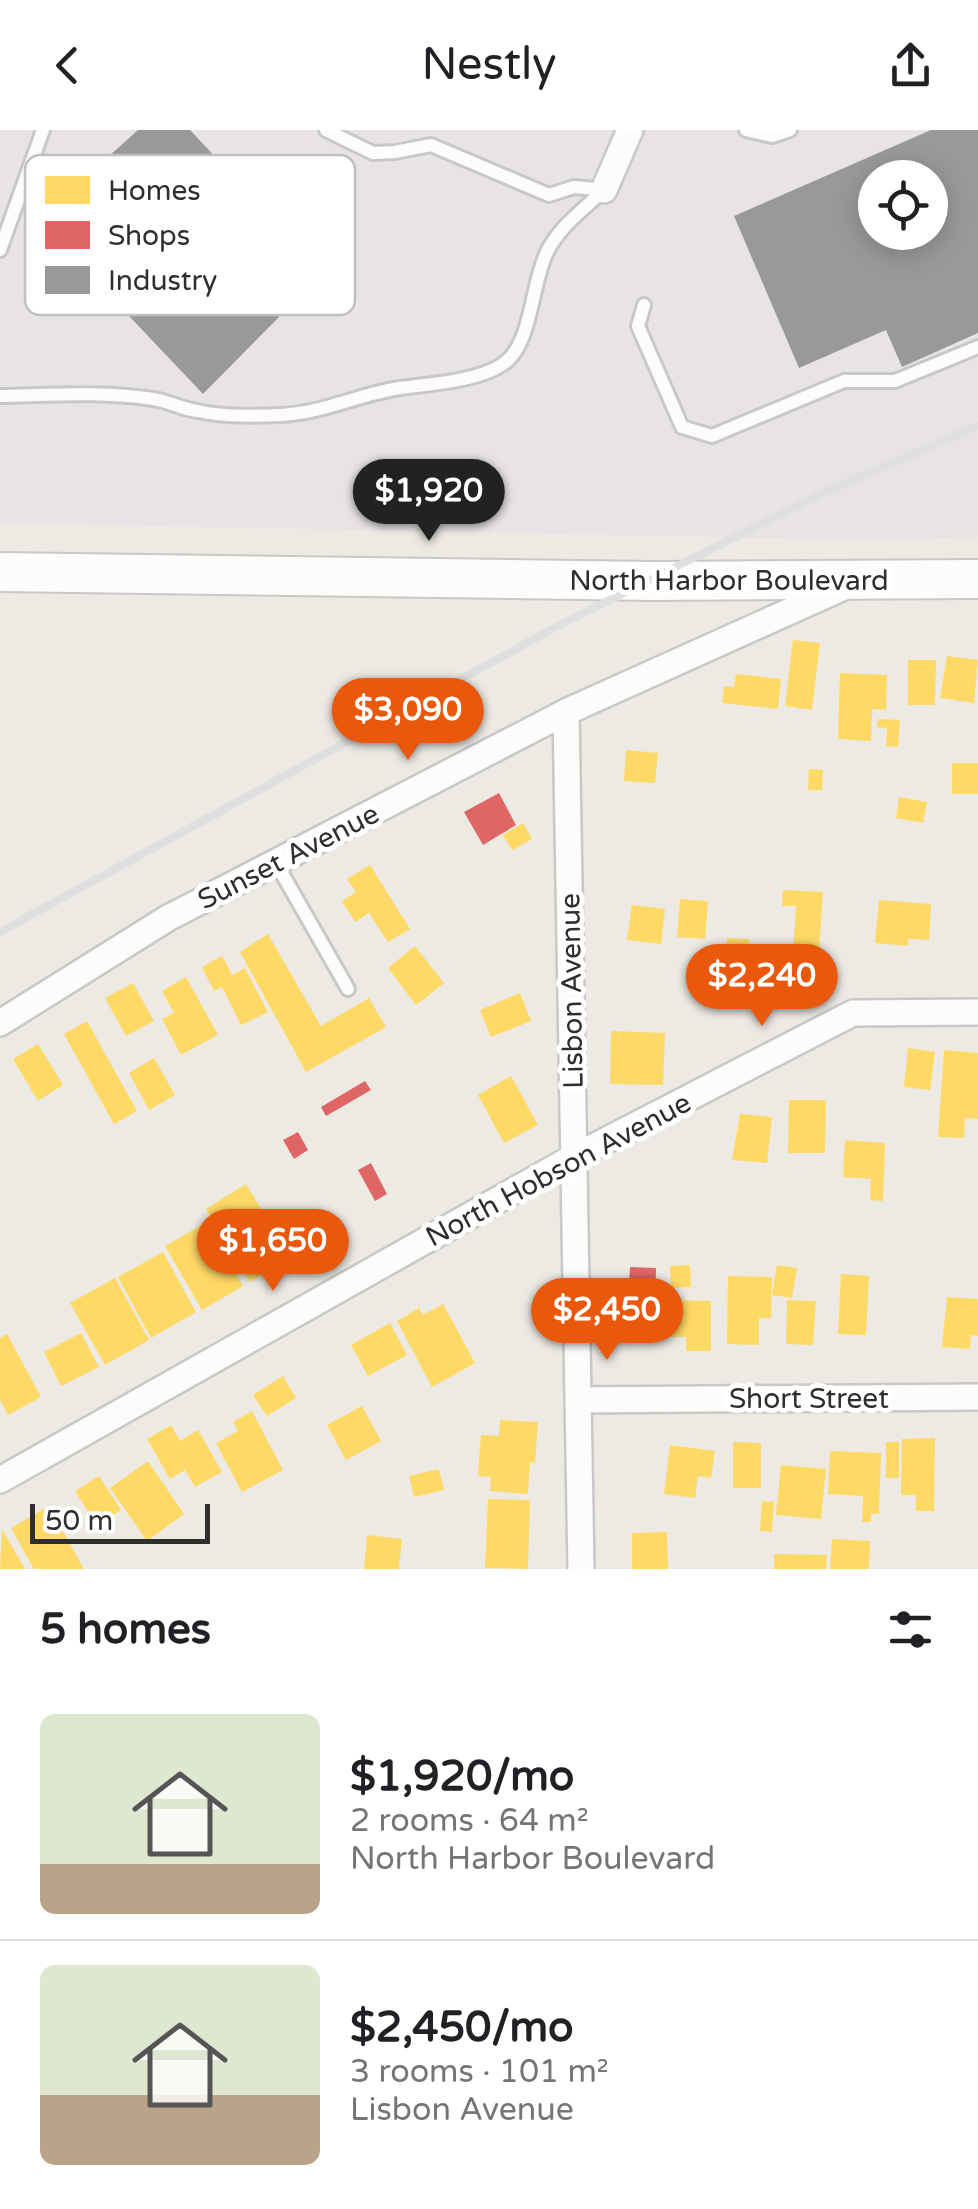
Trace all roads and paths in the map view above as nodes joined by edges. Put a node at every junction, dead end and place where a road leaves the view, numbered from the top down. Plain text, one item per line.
1 (43, 130) edge
2 (326, 130) edge
3 (630, 130) edge
4 (746, 130) edge
5 (790, 130) edge
6 (34, 155) edge
7 (25, 180) edge
8 (604, 190) junction
9 (0, 250) edge
10 (644, 305) dead end
11 (978, 347) edge
12 (0, 396) edge
13 (0, 572) edge
14 (978, 579) edge
15 (858, 581) junction
16 (566, 712) junction
17 (276, 863) junction
18 (348, 988) dead end
19 (978, 1012) edge
20 (0, 1023) edge
21 (574, 1157) junction
22 (978, 1397) edge
23 (580, 1400) junction
24 (0, 1480) edge
25 (581, 1569) edge

1 - 6 lane
2 - 8 lane
3 - 8 street
4 - 5 lane
7 - 9 lane
8 - 12 lane
10 - 11 lane
13 - 15 main road, North Harbor Boulevard
14 - 15 main road, North Harbor Boulevard
15 - 16 street, Sunset Avenue
16 - 17 street, Sunset Avenue
16 - 21 street, Lisbon Avenue
17 - 18 lane
17 - 20 street, Sunset Avenue
19 - 21 street, North Hobson Avenue
21 - 23 street, Lisbon Avenue
21 - 24 street, North Hobson Avenue
22 - 23 street, Short Street
23 - 25 street, Lisbon Avenue

